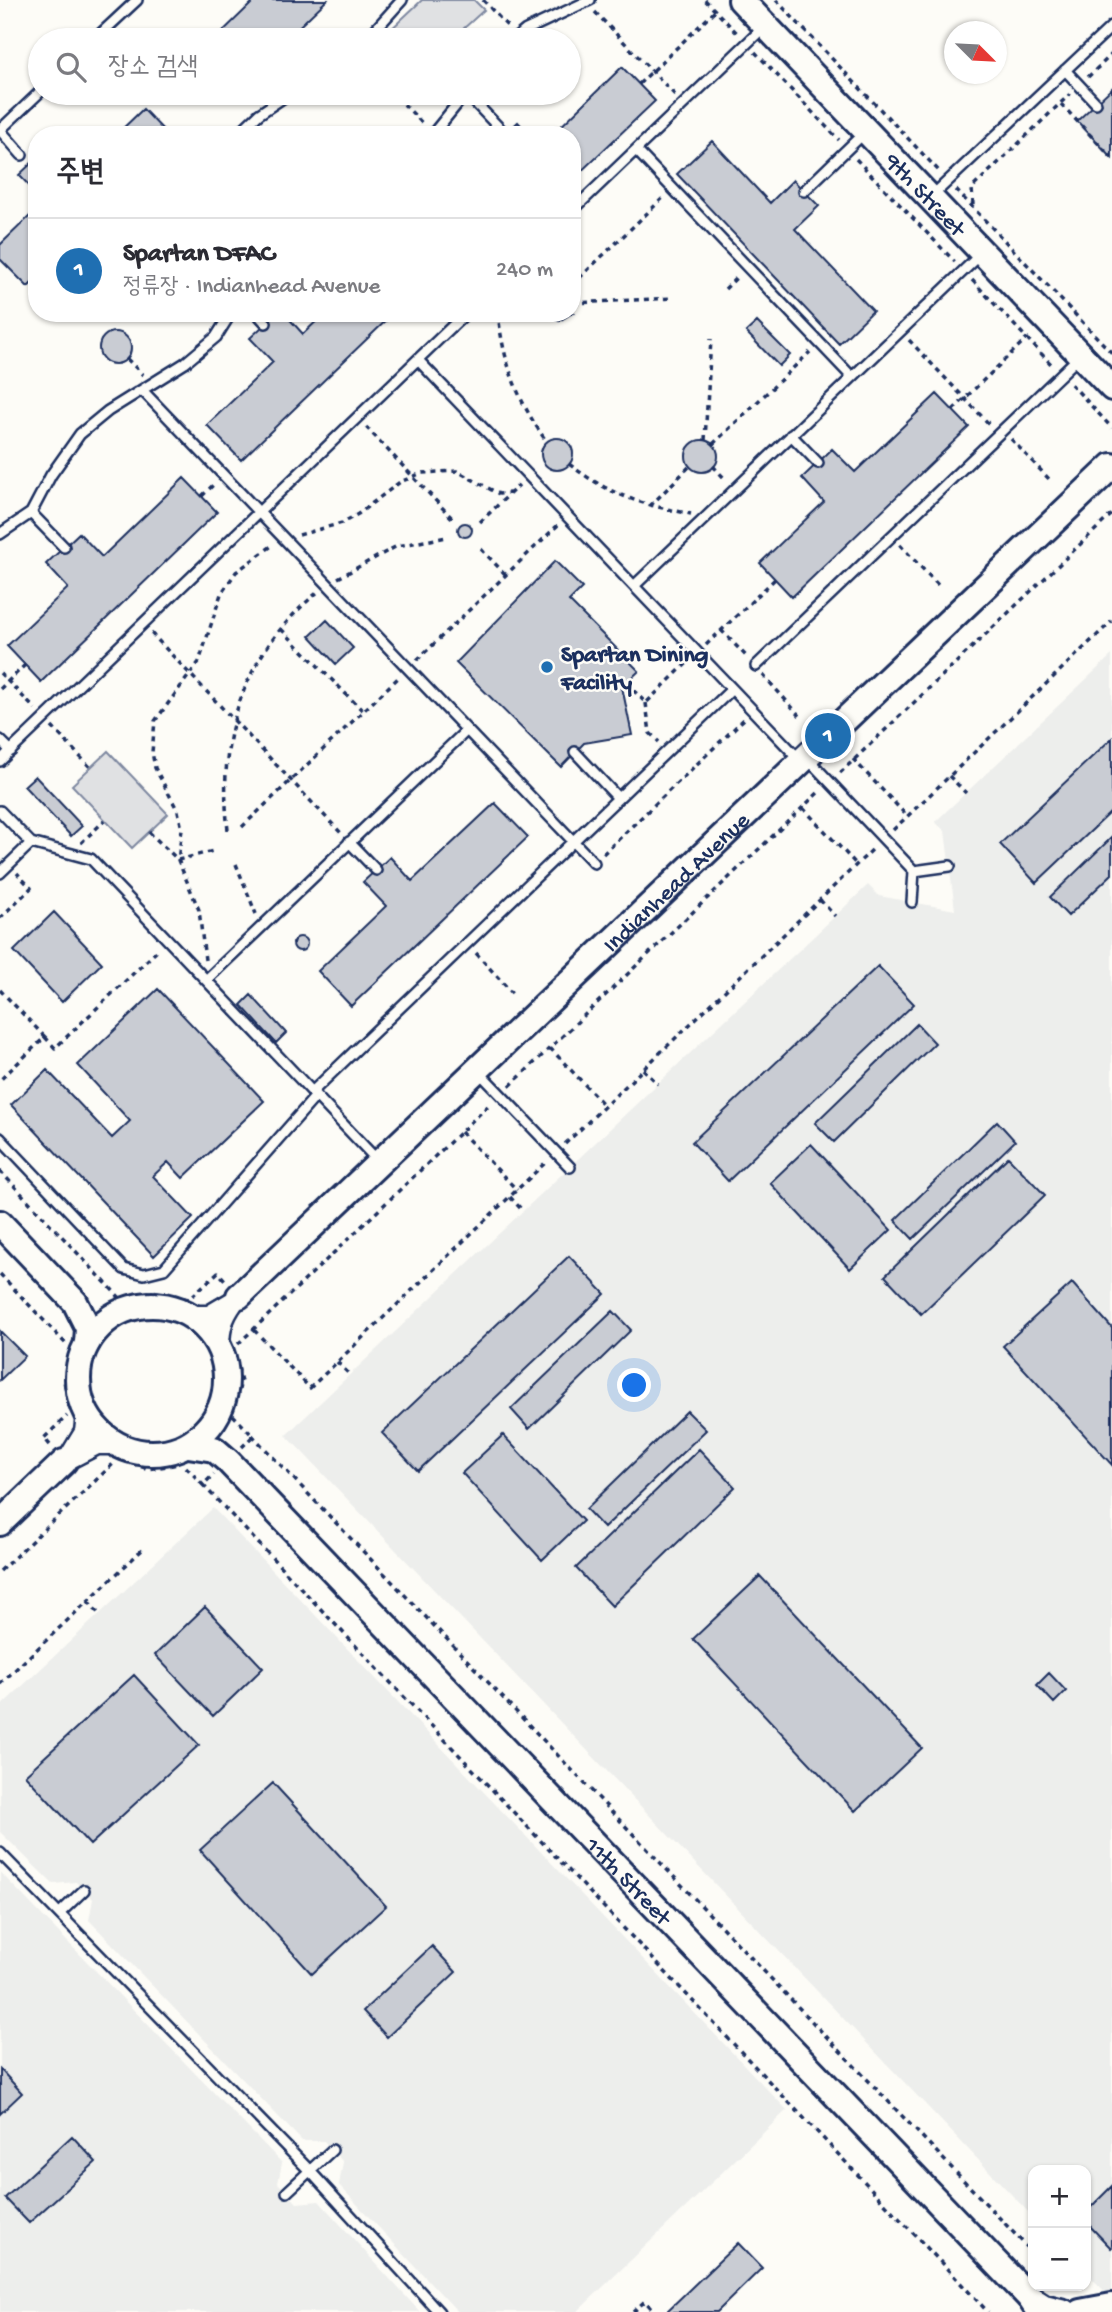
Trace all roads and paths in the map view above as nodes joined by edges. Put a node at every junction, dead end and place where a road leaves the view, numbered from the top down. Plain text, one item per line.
1 (136, 0) edge
2 (402, 0) edge
3 (483, 0) edge
4 (705, 0) edge
5 (741, 0) edge
6 (588, 1) edge
7 (478, 5) dead end
8 (715, 10) junction
9 (765, 26) junction
10 (1112, 26) edge
11 (107, 28) edge
12 (377, 28) edge
13 (507, 28) edge
14 (530, 28) edge
15 (747, 43) junction
16 (1112, 54) edge
17 (1065, 70) junction
18 (652, 72) junction
19 (639, 84) dead end
20 (1079, 85) junction
21 (28, 103) edge
22 (1060, 103) junction
23 (1096, 103) dead end
24 (683, 104) junction
25 (272, 105) edge
26 (405, 105) edge
27 (456, 105) edge
28 (477, 105) edge
29 (246, 126) edge
30 (425, 126) edge
31 (439, 126) edge
32 (497, 126) edge
33 (0, 130) edge
34 (866, 131) junction
35 (847, 149) junction
36 (636, 150) junction
37 (22, 155) dead end
38 (1112, 158) edge
39 (673, 189) junction
40 (804, 191) dead end
41 (930, 198) junction
42 (581, 202) edge
43 (974, 207) dead end
44 (982, 252) junction
45 (963, 271) junction
46 (581, 276) edge
47 (672, 298) dead end
48 (581, 303) edge
49 (225, 322) edge
50 (457, 322) edge
51 (500, 322) edge
52 (900, 330) junction
53 (1027, 338) junction
54 (711, 339) dead end
55 (819, 342) junction
56 (1081, 355) junction
57 (127, 359) dead end
58 (418, 360) junction
59 (1061, 374) junction
60 (852, 377) junction
61 (151, 384) junction
62 (1112, 388) edge
63 (142, 390) junction
64 (965, 398) junction
65 (953, 410) dead end
66 (357, 418) junction
67 (1112, 428) edge
68 (1001, 432) junction
69 (791, 435) junction
70 (705, 440) dead end
71 (547, 442) dead end
72 (713, 444) dead end
73 (818, 463) dead end
74 (569, 464) dead end
75 (690, 466) dead end
76 (713, 466) dead end
77 (1112, 466) edge
78 (412, 476) junction
79 (528, 476) junction
80 (1050, 480) dead end
81 (735, 489) junction
82 (510, 493) junction
83 (650, 506) junction
84 (259, 512) junction
85 (31, 513) junction
86 (1112, 514) edge
87 (705, 517) junction
88 (453, 519) dead end
89 (480, 522) dead end
90 (0, 534) edge
91 (892, 536) junction
92 (447, 537) dead end
93 (284, 538) junction
94 (64, 547) dead end
95 (481, 549) dead end
96 (506, 575) dead end
97 (328, 584) junction
98 (634, 586) junction
99 (939, 586) dead end
100 (1112, 621) edge
101 (142, 625) junction
102 (281, 629) junction
103 (25, 665) dead end
104 (755, 666) dead end
105 (191, 676) junction
106 (0, 689) edge
107 (732, 689) junction
108 (646, 703) dead end
109 (753, 710) junction
110 (363, 711) dead end
111 (233, 720) junction
112 (467, 730) junction
113 (0, 740) edge
114 (10, 751) junction
115 (668, 751) junction
116 (575, 752) dead end
117 (803, 759) junction
118 (853, 759) junction
119 (0, 761) edge
120 (949, 776) junction
121 (830, 782) junction
122 (965, 793) dead end
123 (618, 798) junction
124 (803, 808) junction
125 (0, 811) edge
126 (908, 816) junction
127 (105, 820) dead end
128 (228, 830) dead end
129 (149, 832) dead end
130 (884, 839) junction
131 (573, 841) junction
132 (349, 842) junction
133 (31, 843) junction
134 (214, 851) dead end
135 (72, 852) junction
136 (178, 860) junction
137 (594, 863) joint
138 (9, 864) junction
139 (236, 864) dead end
140 (857, 865) junction
141 (950, 866) dead end
142 (376, 870) dead end
143 (914, 871) junction
144 (0, 873) edge
145 (820, 900) junction
146 (912, 902) dead end
147 (835, 916) dead end
148 (0, 918) edge
149 (262, 925) junction
150 (168, 940) junction
151 (467, 943) junction
152 (206, 980) junction
153 (1, 993) edge
154 (512, 993) dead end
155 (45, 1037) junction
156 (550, 1048) junction
157 (477, 1069) junction
158 (643, 1069) junction
159 (0, 1080) edge
160 (658, 1084) dead end
161 (314, 1094) junction
162 (501, 1094) junction
163 (605, 1106) junction
164 (461, 1132) junction
165 (0, 1138) edge
166 (556, 1153) junction
167 (379, 1162) junction
168 (570, 1167) dead end
169 (0, 1171) edge
170 (517, 1190) junction
171 (510, 1197) junction
172 (523, 1211) dead end
173 (0, 1223) edge
174 (0, 1274) edge
175 (239, 1296) junction
176 (75, 1302) junction
177 (118, 1313) junction
178 (191, 1315) junction
179 (264, 1320) junction
180 (254, 1330) junction
181 (87, 1343) junction
182 (220, 1347) junction
183 (337, 1362) junction
184 (350, 1375) dead end
185 (86, 1414) junction
186 (216, 1418) junction
187 (253, 1436) junction
188 (116, 1445) junction
189 (188, 1445) junction
190 (228, 1461) junction
191 (64, 1462) junction
192 (203, 1485) junction
193 (88, 1487) junction
194 (0, 1523) edge
195 (143, 1549) dead end
196 (0, 1571) edge
197 (88, 1601) junction
198 (99, 1614) dead end
199 (0, 1684) edge
200 (0, 1853) edge
201 (84, 1890) dead end
202 (60, 1913) junction
203 (332, 2150) dead end
204 (310, 2171) junction
205 (287, 2192) dead end
206 (1028, 2248) edge
207 (1035, 2305) edge
208 (1112, 2306) edge
209 (439, 2312) edge
210 (633, 2312) edge
211 (655, 2312) edge
212 (988, 2312) edge
213 (1064, 2312) edge
214 (1080, 2312) edge

1 - 11 lane
2 - 12 lane
3 - 7 path
3 - 13 path
4 - 8 path
5 - 9 main road, 9th Street
6 - 14 lane
6 - 18 path
8 - 15 path
8 - 18 path
9 - 15 lane
9 - 34 main road, 9th Street
10 - 17 lane
15 - 24 lane
15 - 35 path
16 - 20 path
17 - 20 lane
17 - 41 lane
18 - 19 path
18 - 24 path
20 - 22 path
20 - 23 lane
21 - 33 lane
22 - 38 path
22 - 43 path
24 - 36 lane
25 - 29 lane
26 - 30 path
27 - 31 lane
28 - 32 lane
33 - 37 lane
34 - 35 lane
34 - 41 main road, 9th Street
35 - 40 lane
35 - 45 path
36 - 39 lane
36 - 42 lane
39 - 46 path
39 - 55 lane
41 - 44 main road, 9th Street
44 - 45 lane
44 - 56 main road, 9th Street
45 - 52 lane
45 - 53 path
47 - 48 path
49 - 61 lane
50 - 58 lane
51 - 71 path
52 - 60 lane
52 - 64 path
53 - 59 path
53 - 64 path
54 - 70 path
55 - 60 lane
55 - 72 path
56 - 59 lane
56 - 62 main road, 9th Street
57 - 61 path
58 - 66 lane
58 - 79 lane
59 - 67 path
59 - 68 lane
60 - 69 lane
61 - 63 lane
63 - 84 lane
63 - 85 lane
64 - 65 path
64 - 68 path
66 - 78 path
66 - 84 lane
68 - 80 path
68 - 91 lane
69 - 73 lane
69 - 81 lane
74 - 83 path
75 - 83 path
76 - 81 path
77 - 117 main road, Indianhead Avenue
78 - 82 path
78 - 88 path
78 - 93 path
79 - 82 path
79 - 98 lane
81 - 87 lane
82 - 89 path
83 - 87 path
84 - 93 lane
84 - 101 lane
85 - 90 lane
85 - 94 lane
86 - 118 path
87 - 98 lane
91 - 99 path
91 - 104 lane
92 - 97 path
93 - 97 lane
93 - 105 path
95 - 96 path
97 - 102 path
97 - 112 lane
98 - 107 lane
100 - 120 path
101 - 105 path
101 - 114 lane
102 - 110 path
102 - 111 path
103 - 106 path
105 - 111 path
105 - 136 path
107 - 109 lane
107 - 115 lane
108 - 115 path
109 - 117 lane
109 - 137 path
111 - 128 path
111 - 132 path
112 - 131 lane
112 - 132 lane
113 - 114 lane
114 - 119 lane
115 - 123 lane
116 - 123 lane
117 - 121 lane
117 - 157 main road, Indianhead Avenue
118 - 121 path
118 - 126 path
120 - 122 path
120 - 126 path
121 - 124 path
121 - 130 lane
123 - 131 lane
124 - 140 path
124 - 156 path
125 - 133 lane
126 - 130 path
127 - 135 path
129 - 136 path
130 - 140 path
130 - 143 lane
131 - 137 lane
131 - 151 lane
132 - 142 lane
132 - 149 lane
133 - 135 lane
133 - 138 lane
134 - 136 path
135 - 150 lane
136 - 152 path
138 - 144 lane
138 - 148 path
139 - 149 path
140 - 145 path
141 - 143 lane
143 - 146 lane
145 - 147 path
145 - 158 path
149 - 152 lane
150 - 152 lane
150 - 155 path
151 - 154 path
151 - 161 lane
152 - 161 lane
153 - 155 path
155 - 159 path
156 - 162 path
156 - 163 path
157 - 162 lane
157 - 167 main road, Indianhead Avenue
158 - 160 path
158 - 163 path
161 - 165 lane
161 - 167 lane
162 - 164 path
162 - 166 lane
163 - 166 path
164 - 170 path
164 - 179 path
166 - 168 lane
166 - 170 path
167 - 175 main road, Indianhead Avenue
169 - 175 path
170 - 171 path
171 - 172 path
171 - 183 path
173 - 176 main road
174 - 191 path
175 - 178 street
175 - 179 path
175 - 182 street
176 - 177 main road
176 - 181 main road
177 - 178 main road
177 - 181 main road
178 - 182 main road
179 - 180 path
180 - 183 path
180 - 187 path
181 - 185 main road
182 - 186 main road
183 - 184 path
185 - 188 main road
185 - 191 street
186 - 189 main road
186 - 190 main road
187 - 190 path
187 - 206 path
188 - 189 main road
188 - 191 street
189 - 190 main road
190 - 192 path
190 - 207 main road, 11th Street
191 - 193 path
191 - 194 main road
192 - 193 path
192 - 212 path
193 - 196 path
195 - 197 path
197 - 198 path
197 - 199 path
200 - 202 lane
201 - 202 lane
202 - 204 lane
203 - 204 lane
204 - 205 lane
204 - 209 lane
207 - 213 main road
208 - 214 main road
210 - 211 path

